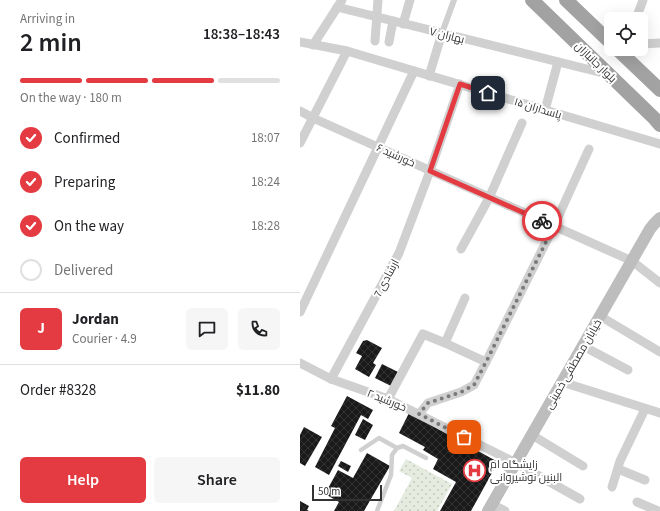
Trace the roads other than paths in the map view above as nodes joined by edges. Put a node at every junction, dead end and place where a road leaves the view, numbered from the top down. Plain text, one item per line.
1 (378, 0) edge
2 (410, 0) edge
3 (454, 0) edge
4 (532, 0) edge
5 (566, 0) edge
6 (643, 0) edge
7 (339, 4) edge
8 (639, 12) edge
9 (377, 17) junction
10 (393, 21) junction
11 (403, 24) junction
12 (442, 33) junction
13 (604, 36) edge
14 (375, 41) dead end
15 (300, 42) edge
16 (389, 42) dead end
17 (660, 43) edge
18 (648, 44) edge
19 (313, 45) junction
20 (347, 51) junction
21 (626, 56) edge
22 (558, 62) junction
23 (414, 71) junction
24 (610, 75) junction
25 (429, 76) junction
26 (460, 84) junction
27 (660, 90) edge
28 (545, 110) junction
29 (300, 111) edge
30 (313, 118) junction
31 (658, 122) edge
32 (522, 123) dead end
33 (300, 143) edge
34 (660, 144) edge
35 (378, 147) junction
36 (589, 149) dead end
37 (430, 171) junction
38 (489, 198) junction
39 (660, 218) edge
40 (554, 226) junction
41 (461, 249) dead end
42 (632, 261) junction
43 (660, 283) edge
44 (465, 298) dead end
45 (300, 312) edge
46 (600, 316) junction
47 (445, 343) junction
48 (583, 346) junction
49 (660, 352) edge
50 (486, 362) junction
51 (300, 363) edge
52 (628, 370) dead end
53 (331, 380) junction
54 (562, 382) junction
55 (388, 399) junction
56 (645, 408) junction
57 (660, 413) edge
58 (419, 414) junction
59 (532, 435) junction
60 (397, 448) junction
61 (361, 450) dead end
62 (426, 458) dead end
63 (516, 464) junction
64 (583, 466) dead end
65 (618, 468) junction
66 (645, 480) dead end
67 (612, 488) dead end
68 (580, 499) dead end
69 (637, 502) dead end
70 (490, 508) edge
71 (377, 511) edge
72 (505, 511) edge
73 (658, 511) edge

1 - 9 street
2 - 11 street
3 - 12 street
4 - 24 highway, بلوار جانبازان
5 - 13 highway
6 - 8 street
7 - 9 street, بهاران ۷
7 - 19 street
9 - 10 street, بهاران ۷
9 - 14 street
10 - 11 street, بهاران ۷
10 - 16 street
11 - 12 street, بهاران ۷
12 - 22 street, بهاران ۷
12 - 25 street
15 - 19 street, پاسداران ۱۵
17 - 18 street
19 - 20 street, پاسداران ۱۵
20 - 23 street, پاسداران ۱۵
20 - 30 street
21 - 27 highway
22 - 24 street, بهاران ۷
22 - 28 street
23 - 25 street, پاسداران ۱۵
23 - 35 street
24 - 31 highway, بلوار جانبازان
25 - 26 street, پاسداران ۱۵
26 - 28 street, پاسداران ۱۵
26 - 37 street, ارشادی 7
28 - 34 street, پاسداران ۱۵
29 - 30 street, خورشید ۶
30 - 33 street
30 - 35 street, خورشید ۶
32 - 38 street
35 - 37 street, خورشید ۶
35 - 45 street
36 - 40 street
37 - 38 street, خورشید ۶
37 - 53 street, ارشادی 7
38 - 40 street, خورشید ۶
38 - 41 street
39 - 42 main road, خیابان مصطفی خمینی
40 - 42 street, خورشید ۶
40 - 50 street
42 - 43 street, خورشید ۶
42 - 46 main road, خیابان مصطفی خمینی
44 - 47 street
46 - 48 main road, خیابان مصطفی خمینی
46 - 49 street
47 - 50 street
47 - 55 street
48 - 52 street
48 - 54 main road, خیابان مصطفی خمینی
50 - 58 street
51 - 53 street, خورشید ۲
53 - 55 street, خورشید ۲
54 - 56 street
54 - 59 main road, خیابان مصطفی خمینی
55 - 58 street, خورشید ۲
56 - 57 street
56 - 65 street
58 - 63 street, خورشید ۲
59 - 63 main road, خیابان مصطفی خمینی
59 - 64 street
60 - 61 lane
60 - 62 lane
60 - 71 lane
63 - 68 street, خورشید ۲
63 - 70 main road, خیابان مصطفی خمینی
65 - 66 street
65 - 67 street
69 - 73 street
70 - 72 street

